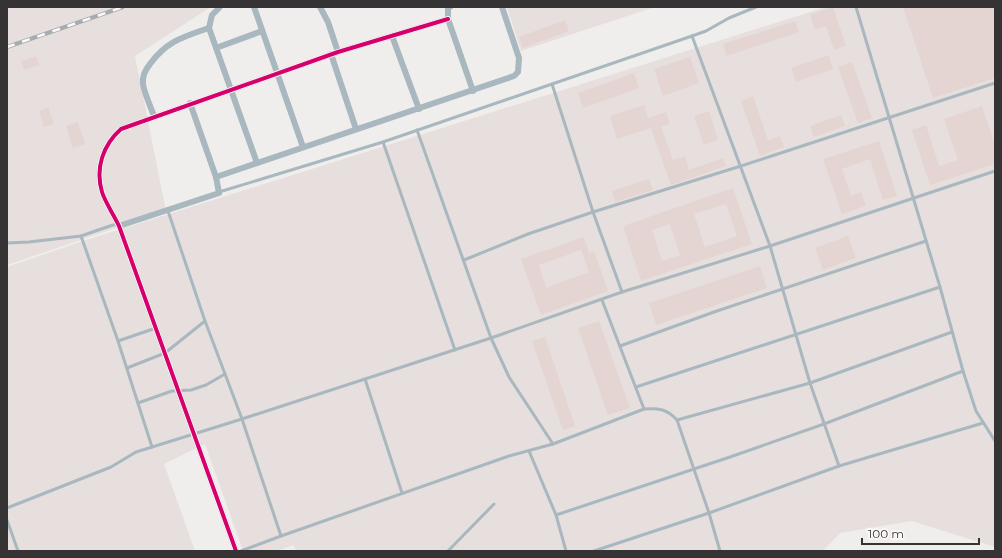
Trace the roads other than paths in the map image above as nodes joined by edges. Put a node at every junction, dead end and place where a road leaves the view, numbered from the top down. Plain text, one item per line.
1 (220, 7) edge
2 (254, 7) edge
3 (320, 7) edge
4 (450, 7) edge
5 (502, 7) edge
6 (756, 7) edge
7 (856, 7) edge
8 (448, 19) junction
9 (209, 28) junction
10 (262, 31) junction
11 (392, 36) junction
12 (692, 36) junction
13 (216, 48) junction
14 (338, 52) junction
15 (331, 54) junction
16 (277, 73) junction
17 (995, 83) edge
18 (552, 84) junction
19 (231, 89) junction
20 (473, 91) junction
21 (190, 103) junction
22 (419, 109) junction
23 (154, 116) junction
24 (888, 118) junction
25 (356, 129) junction
26 (417, 130) junction
27 (383, 142) junction
28 (303, 147) junction
29 (256, 162) junction
30 (741, 166) junction
31 (995, 171) edge
32 (216, 177) junction
33 (219, 193) junction
34 (913, 199) junction
35 (168, 209) junction
36 (594, 212) junction
37 (119, 226) junction
38 (81, 236) junction
39 (926, 241) junction
40 (7, 243) edge
41 (770, 246) junction
42 (464, 260) junction
43 (940, 287) junction
44 (782, 289) junction
45 (622, 292) junction
46 (602, 300) junction
47 (204, 321) junction
48 (157, 327) junction
49 (952, 332) junction
50 (796, 335) junction
51 (491, 338) junction
52 (118, 341) junction
53 (620, 346) junction
54 (455, 350) junction
55 (165, 353) junction
56 (127, 368) junction
57 (963, 371) junction
58 (225, 374) junction
59 (365, 379) junction
60 (810, 383) junction
61 (636, 387) junction
62 (178, 390) junction
63 (138, 402) junction
64 (644, 409) junction
65 (242, 420) junction
66 (677, 420) junction
67 (983, 423) junction
68 (824, 424) junction
69 (193, 434) junction
70 (995, 441) edge
71 (553, 444) junction
72 (152, 447) junction
73 (529, 451) junction
74 (839, 466) junction
75 (694, 469) junction
76 (402, 494) junction
77 (494, 504) dead end
78 (7, 508) edge
79 (709, 513) junction
80 (556, 515) junction
81 (7, 520) edge
82 (281, 536) junction
83 (18, 551) edge
84 (236, 551) edge
85 (240, 551) edge
86 (448, 551) edge
87 (566, 551) edge
88 (594, 551) edge
89 (720, 551) edge

1 - 9 street
2 - 10 street
3 - 14 street
4 - 8 street
5 - 20 street
6 - 12 lane
7 - 24 lane
8 - 11 street
8 - 20 street
9 - 13 street
9 - 23 street
10 - 13 street
10 - 16 street
11 - 14 street
11 - 22 street
12 - 18 lane
12 - 30 lane
13 - 19 street
14 - 15 street
15 - 16 street
15 - 25 street
16 - 19 street
16 - 28 street
17 - 24 lane
18 - 26 lane
18 - 36 lane
19 - 21 street
19 - 29 street
20 - 22 street
21 - 23 street
21 - 32 street
22 - 25 street
23 - 37 street
24 - 30 lane
24 - 34 lane
25 - 28 street
26 - 27 lane
26 - 42 lane
27 - 33 lane
27 - 54 lane
28 - 29 street
29 - 32 street
30 - 36 lane
30 - 41 lane
31 - 34 lane
32 - 33 street
33 - 35 street
34 - 39 lane
34 - 41 lane
35 - 37 street
35 - 47 lane
36 - 42 lane
36 - 45 lane
37 - 38 lane
37 - 48 street
38 - 40 lane
38 - 52 lane
39 - 43 lane
39 - 44 lane
41 - 44 lane
41 - 45 lane
42 - 51 lane
43 - 49 lane
43 - 50 lane
44 - 50 lane
44 - 53 lane
45 - 46 lane
46 - 51 lane
46 - 53 lane
47 - 55 lane
47 - 58 lane
48 - 52 lane
48 - 55 street
49 - 57 lane
49 - 60 lane
50 - 60 lane
50 - 61 lane
51 - 54 lane
51 - 71 lane
52 - 56 lane
53 - 61 lane
54 - 59 lane
55 - 56 lane
55 - 62 street
56 - 63 lane
57 - 67 lane
57 - 68 lane
58 - 62 lane
58 - 65 lane
59 - 65 lane
59 - 76 lane
60 - 66 lane
60 - 68 lane
61 - 64 lane
62 - 63 lane
62 - 69 street
63 - 72 lane
64 - 66 lane
64 - 71 lane
65 - 69 lane
65 - 82 lane
66 - 75 lane
67 - 70 lane
67 - 74 lane
68 - 74 lane
68 - 75 lane
69 - 72 lane
69 - 84 street
71 - 73 lane
72 - 78 lane
73 - 76 lane
73 - 80 lane
74 - 79 lane
75 - 79 lane
75 - 80 lane
76 - 82 lane
77 - 86 lane
79 - 88 lane
79 - 89 lane
80 - 87 lane
81 - 83 lane
82 - 85 lane

